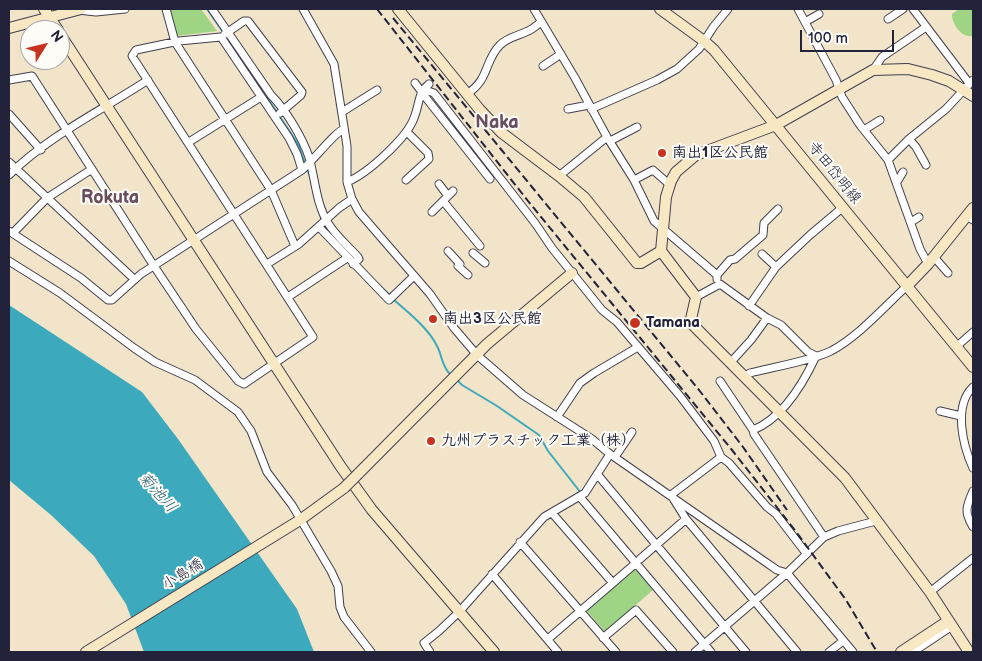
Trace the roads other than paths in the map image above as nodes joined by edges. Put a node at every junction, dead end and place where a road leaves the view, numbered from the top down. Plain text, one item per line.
1 (79, 9) edge
2 (125, 9) edge
3 (166, 9) edge
4 (212, 9) edge
5 (398, 9) edge
6 (660, 9) edge
7 (728, 9) edge
8 (798, 9) edge
9 (903, 9) edge
10 (912, 9) edge
11 (305, 10) edge
12 (536, 10) edge
13 (47, 13) edge
14 (819, 14) dead end
15 (888, 19) dead end
16 (541, 22) junction
17 (805, 22) junction
18 (926, 27) junction
19 (9, 28) edge
20 (225, 35) junction
21 (510, 38) junction
22 (704, 41) junction
23 (175, 42) junction
24 (516, 44) dead end
25 (70, 49) edge
26 (561, 54) junction
27 (543, 66) dead end
28 (873, 70) junction
29 (9, 80) edge
30 (148, 80) junction
31 (416, 83) dead end
32 (429, 84) dead end
33 (968, 84) edge
34 (838, 89) junction
35 (377, 90) dead end
36 (422, 93) junction
37 (467, 94) junction
38 (973, 96) edge
39 (261, 97) junction
40 (108, 106) junction
41 (590, 107) junction
42 (568, 109) dead end
43 (342, 112) junction
44 (9, 114) edge
45 (279, 114) junction
46 (224, 119) junction
47 (880, 120) dead end
48 (776, 126) junction
49 (637, 127) dead end
50 (344, 129) junction
51 (66, 130) junction
52 (864, 130) junction
53 (407, 132) junction
54 (609, 139) junction
55 (909, 139) junction
56 (189, 142) junction
57 (41, 150) junction
58 (888, 160) junction
59 (9, 162) edge
60 (926, 165) dead end
61 (306, 166) junction
62 (16, 168) junction
63 (92, 169) junction
64 (903, 172) dead end
65 (9, 176) edge
66 (559, 176) junction
67 (490, 179) dead end
68 (406, 180) dead end
69 (634, 180) junction
70 (347, 182) junction
71 (897, 182) junction
72 (440, 184) dead end
73 (670, 185) junction
74 (271, 190) junction
75 (453, 190) dead end
76 (47, 198) junction
77 (352, 199) junction
78 (445, 199) junction
79 (842, 208) junction
80 (778, 210) dead end
81 (432, 212) dead end
82 (235, 214) junction
83 (971, 215) edge
84 (919, 217) dead end
85 (323, 222) junction
86 (911, 222) junction
87 (664, 230) junction
88 (11, 232) edge
89 (195, 240) junction
90 (295, 246) junction
91 (480, 246) dead end
92 (448, 251) dead end
93 (661, 251) junction
94 (736, 251) dead end
95 (473, 253) dead end
96 (762, 254) dead end
97 (347, 258) junction
98 (9, 260) edge
99 (730, 260) junction
100 (931, 260) junction
101 (355, 262) junction
102 (485, 263) dead end
103 (267, 264) junction
104 (154, 266) junction
105 (776, 267) junction
106 (572, 273) junction
107 (948, 273) dead end
108 (468, 275) dead end
109 (717, 275) junction
110 (414, 276) junction
111 (134, 279) junction
112 (717, 285) junction
113 (907, 286) junction
114 (288, 297) junction
115 (696, 298) junction
116 (749, 306) junction
117 (766, 318) junction
118 (973, 332) edge
119 (638, 347) junction
120 (956, 347) junction
121 (477, 355) junction
122 (816, 356) junction
123 (731, 362) junction
124 (275, 363) junction
125 (973, 367) edge
126 (745, 376) junction
127 (720, 382) dead end
128 (973, 387) edge
129 (780, 411) junction
130 (940, 411) dead end
131 (961, 416) junction
132 (557, 417) junction
133 (754, 430) junction
134 (632, 432) dead end
135 (612, 456) junction
136 (722, 458) junction
137 (973, 468) edge
138 (597, 474) junction
139 (973, 491) edge
140 (582, 495) junction
141 (671, 495) junction
142 (552, 513) junction
143 (686, 519) junction
144 (876, 520) junction
145 (297, 522) junction
146 (973, 528) edge
147 (824, 536) junction
148 (520, 542) junction
149 (656, 545) junction
150 (806, 553) junction
151 (973, 558) edge
152 (638, 561) junction
153 (787, 573) junction
154 (492, 574) junction
155 (612, 582) junction
156 (930, 592) junction
157 (755, 602) junction
158 (580, 611) junction
159 (459, 612) junction
160 (950, 624) junction
161 (725, 627) junction
162 (603, 638) junction
163 (548, 639) junction
164 (843, 641) junction
165 (707, 642) junction
166 (86, 652) edge
167 (370, 652) edge
168 (430, 652) edge
169 (494, 652) edge
170 (558, 652) edge
171 (616, 652) edge
172 (673, 652) edge
173 (695, 652) edge
174 (711, 652) edge
175 (746, 652) edge
176 (797, 652) edge
177 (829, 652) edge
178 (853, 652) edge
179 (901, 652) edge
180 (913, 652) edge
181 (969, 652) edge

1 - 2 street
1 - 13 street
3 - 23 street
4 - 20 street
5 - 37 street
6 - 22 street, 寺田岱明線
7 - 22 street
8 - 17 street
9 - 15 street
10 - 18 street
11 - 43 street
12 - 16 street
13 - 19 street
14 - 17 street
16 - 21 street
16 - 26 street
17 - 34 street
18 - 28 street
18 - 33 street
20 - 23 street
20 - 39 street
20 - 45 street
20 - 45 street
21 - 24 street
21 - 37 street
22 - 41 street
22 - 48 street, 寺田岱明線
23 - 30 street
23 - 46 street
25 - 40 street
26 - 27 street
26 - 41 street
28 - 33 street
28 - 34 street
29 - 51 street
30 - 40 street
30 - 56 street
31 - 36 street
32 - 36 street
33 - 38 street
33 - 55 street
34 - 48 street
34 - 52 street
35 - 43 street
36 - 53 street
36 - 67 street
36 - 106 street
37 - 66 street
39 - 45 street
39 - 46 street
40 - 51 street
40 - 89 street
41 - 42 street
41 - 54 street
43 - 50 street
44 - 57 street
45 - 61 street
46 - 56 street
46 - 74 street
47 - 52 street
48 - 73 street
48 - 79 street, 寺田岱明線
49 - 54 street
50 - 61 street
50 - 70 street
51 - 57 street
51 - 63 street
52 - 58 street
53 - 68 street
53 - 70 street
54 - 66 street
54 - 69 street
55 - 58 street
55 - 60 street
56 - 82 street
57 - 62 street
58 - 71 street
59 - 62 street
61 - 74 street
61 - 85 street
62 - 65 street
62 - 76 street
63 - 76 street
63 - 104 street
64 - 71 street
66 - 93 street
69 - 73 street
69 - 87 street
70 - 77 street
71 - 86 street
72 - 78 street
73 - 87 street
74 - 82 street
74 - 90 street
75 - 78 street
76 - 88 street
76 - 111 street
77 - 85 street
77 - 110 street
78 - 81 street
78 - 91 street
79 - 105 street
79 - 113 street, 寺田岱明線
80 - 99 street
82 - 89 street
82 - 103 street
83 - 100 street
84 - 86 street
85 - 90 street
85 - 97 street
85 - 101 street
86 - 100 street
87 - 93 street
87 - 109 street
88 - 111 street
89 - 104 street
89 - 124 street
90 - 103 street
92 - 108 street
93 - 115 street
94 - 99 street
95 - 102 street
96 - 105 street
97 - 101 street
97 - 114 street
98 - 145 street
99 - 109 street
100 - 107 street
100 - 113 street
101 - 110 street
103 - 114 street
104 - 111 street
104 - 124 street
105 - 116 street
106 - 119 street
106 - 121 street, 小島橋
109 - 112 street
110 - 121 street
112 - 115 street
112 - 116 street
113 - 120 street, 寺田岱明線
113 - 122 street
114 - 124 street
115 - 123 street
116 - 117 street
117 - 122 street
117 - 123 street
118 - 120 street
119 - 132 street
119 - 136 street
120 - 125 street, 寺田岱明線
121 - 132 street
121 - 145 street, 小島橋, bridge
122 - 126 street
122 - 129 street
123 - 126 street
124 - 159 street
126 - 129 street
127 - 133 street
128 - 131 street
129 - 133 street
129 - 144 street
130 - 131 street
131 - 137 street
132 - 135 street
133 - 147 street
134 - 135 street
135 - 138 street
135 - 141 street
136 - 141 street
136 - 150 street
138 - 140 street
138 - 149 street
139 - 146 street
140 - 142 street
140 - 152 street
141 - 143 street
141 - 153 street
142 - 148 street
142 - 155 street
143 - 149 street
143 - 157 street
144 - 147 street
144 - 156 street
145 - 166 street, 小島橋
145 - 167 street
147 - 150 street
148 - 154 street
148 - 158 street
149 - 152 street
149 - 161 street
150 - 153 street
151 - 156 street
152 - 155 street
152 - 165 street
153 - 157 street
153 - 164 street
154 - 159 street
154 - 163 street
155 - 158 street
156 - 160 street
157 - 161 street
157 - 176 street
158 - 162 street
158 - 163 street
159 - 168 street
159 - 169 street
160 - 179 street
160 - 180 street
160 - 181 street
161 - 165 street
161 - 175 street
162 - 171 street
162 - 172 street
163 - 170 street
164 - 177 street
164 - 178 street
165 - 173 street
165 - 174 street

